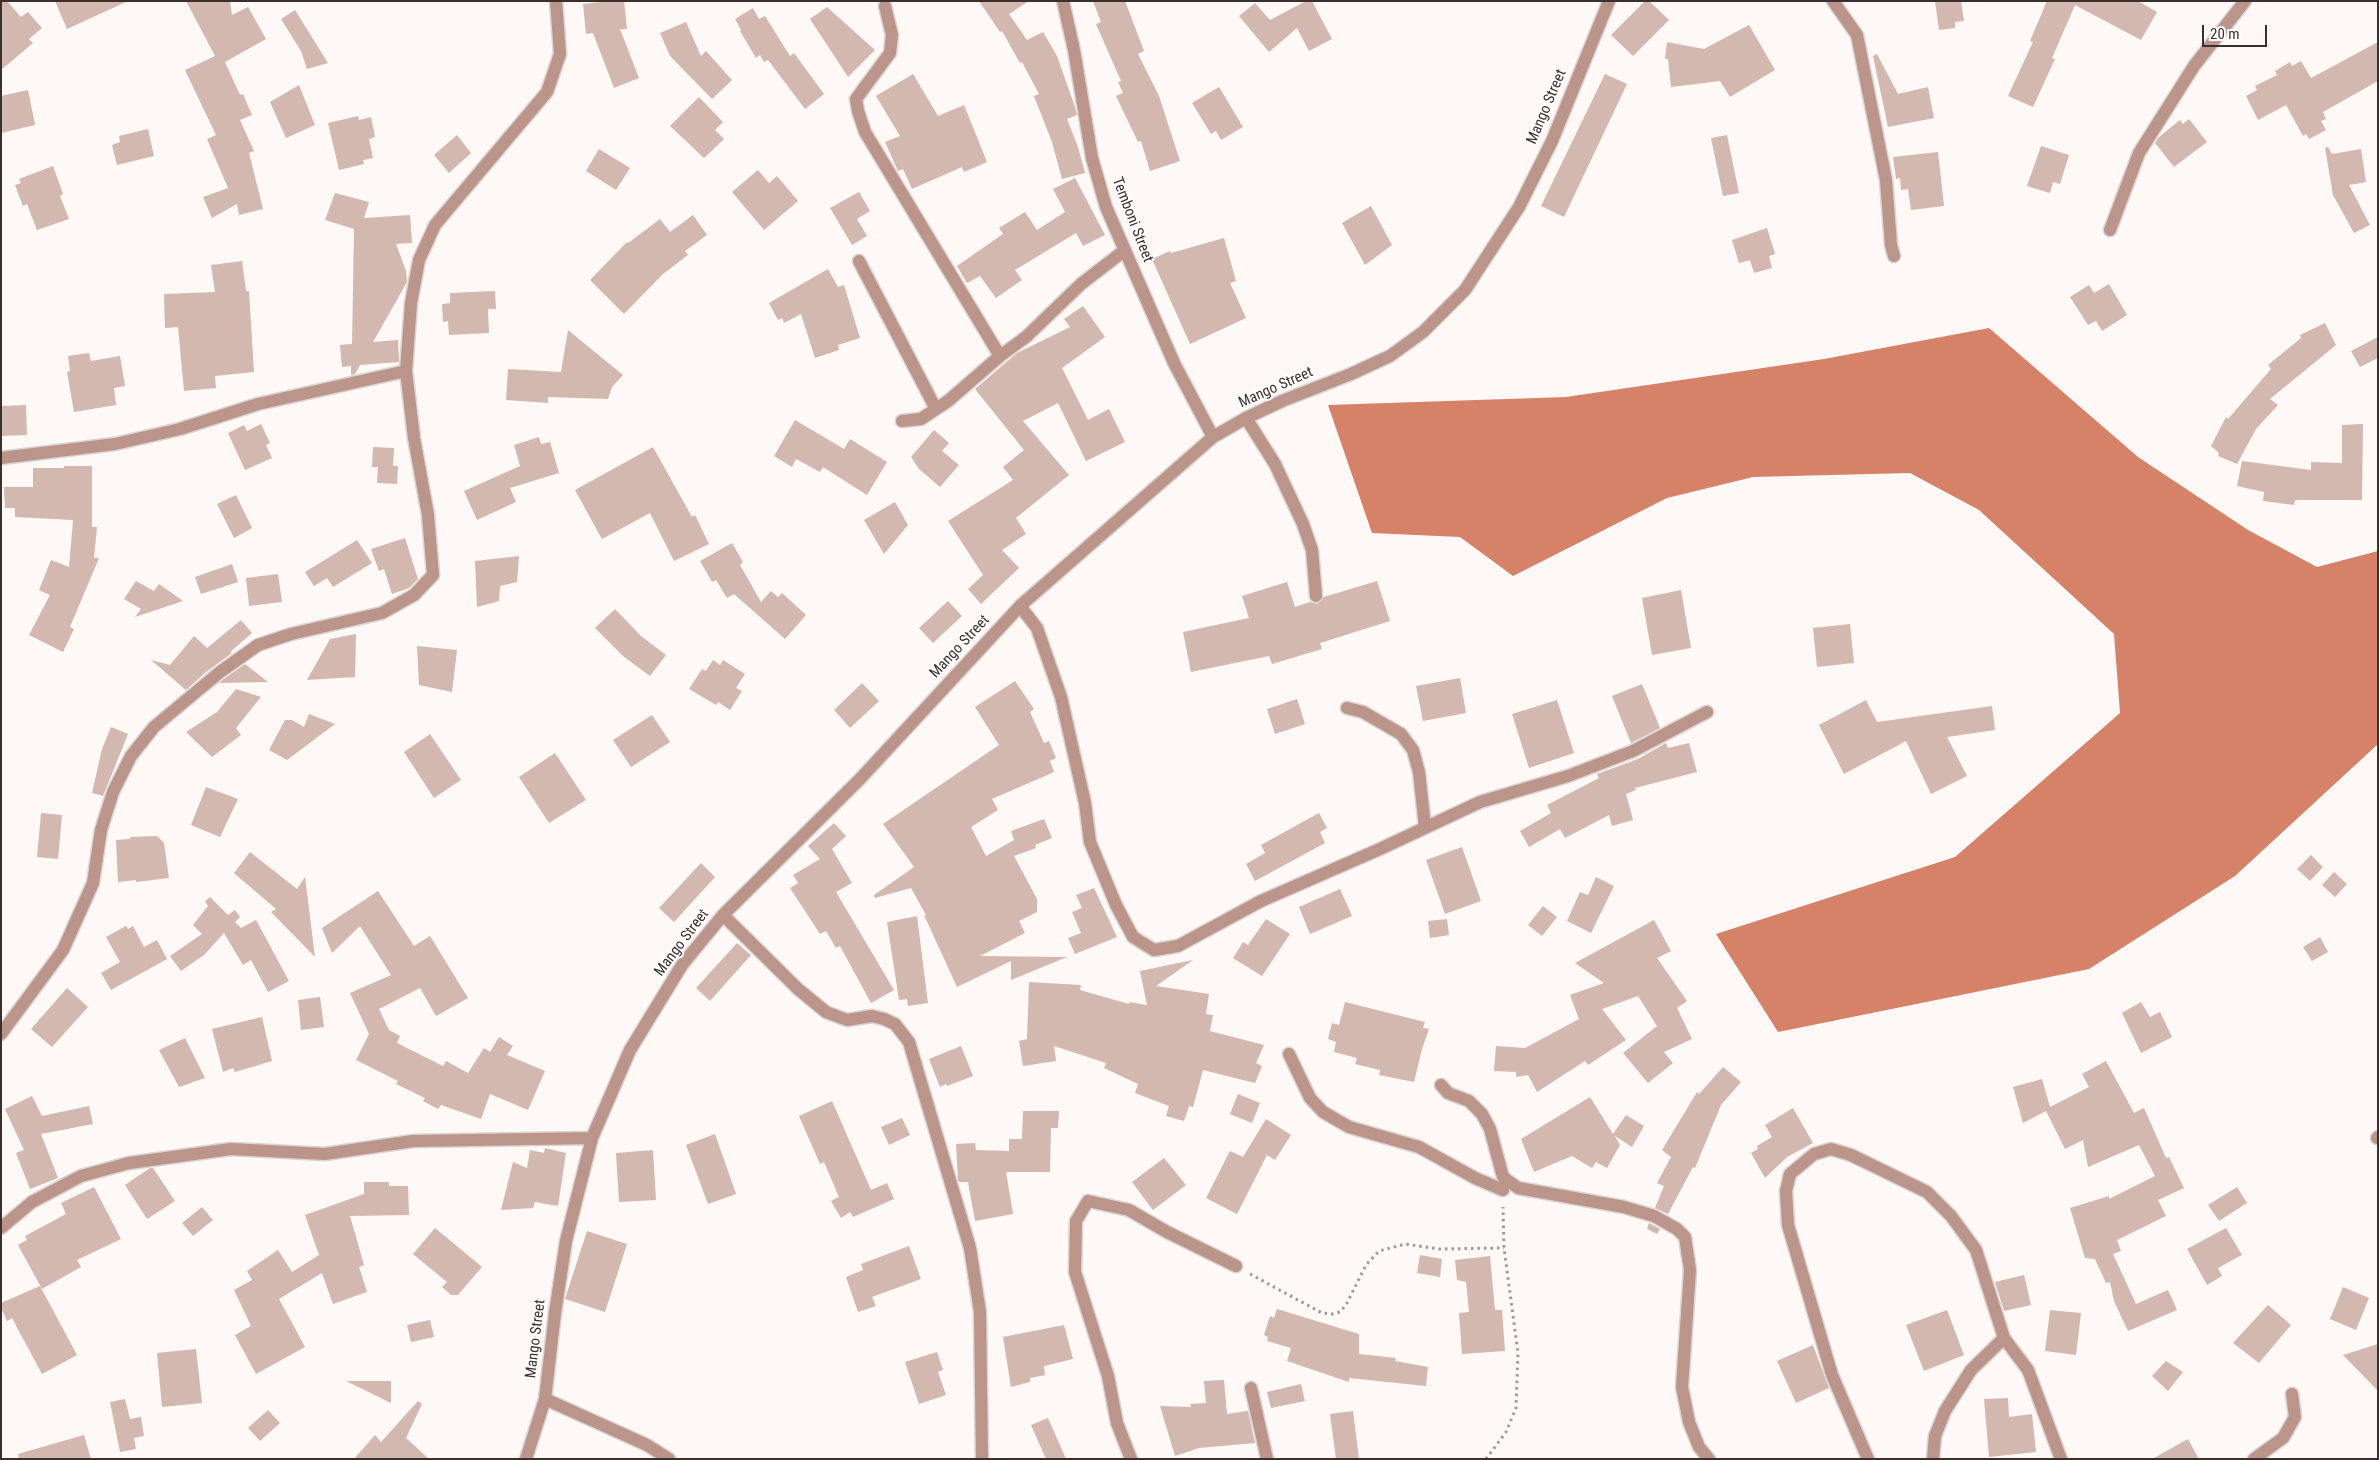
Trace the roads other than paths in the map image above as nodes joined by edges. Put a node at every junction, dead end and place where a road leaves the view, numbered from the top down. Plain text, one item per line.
1 (556, 1) edge
2 (1063, 1) edge
3 (1609, 1) edge
4 (1833, 1) edge
5 (2245, 1) edge
6 (885, 6) dead end
7 (2110, 230) dead end
8 (1126, 250) junction
9 (1894, 256) dead end
10 (860, 261) dead end
11 (1000, 356) junction
12 (406, 371) junction
13 (936, 409) junction
14 (1246, 418) junction
15 (902, 421) dead end
16 (1213, 437) junction
17 (1, 458) edge
18 (1316, 596) dead end
19 (1020, 606) junction
20 (1347, 708) dead end
21 (1707, 712) dead end
22 (1425, 827) junction
23 (723, 916) junction
24 (1, 1034) edge
25 (1289, 1054) dead end
26 (1441, 1085) dead end
27 (592, 1138) junction
28 (1503, 1190) road end
29 (1, 1228) edge
30 (1236, 1266) road end
31 (2004, 1338) junction
32 (1251, 1388) dead end
33 (2292, 1394) dead end
34 (545, 1399) junction
35 (526, 1459) edge
36 (669, 1459) edge
37 (982, 1459) edge
38 (1131, 1459) edge
39 (1267, 1459) edge
40 (1709, 1459) edge
41 (1868, 1459) edge
42 (1933, 1459) edge
43 (2061, 1459) edge
44 (2254, 1459) edge

1 - 12 street
2 - 8 street, Temboni Street
3 - 14 street, Mango Street
4 - 9 street
5 - 7 street
6 - 11 street
8 - 11 street
8 - 16 street, Temboni Street
10 - 13 street
11 - 13 street
12 - 17 street
12 - 24 street
13 - 15 street
14 - 16 street, Mango Street
14 - 18 street
16 - 19 street, Mango Street
19 - 22 street
19 - 23 street, Mango Street
20 - 22 street
21 - 22 street
23 - 27 street, Mango Street
23 - 37 street
25 - 28 street
26 - 40 street
27 - 29 street
27 - 34 street, Mango Street
30 - 38 street
31 - 41 street
31 - 42 street
31 - 43 street
32 - 39 street
33 - 44 street
34 - 35 street, Mango Street
34 - 36 street

